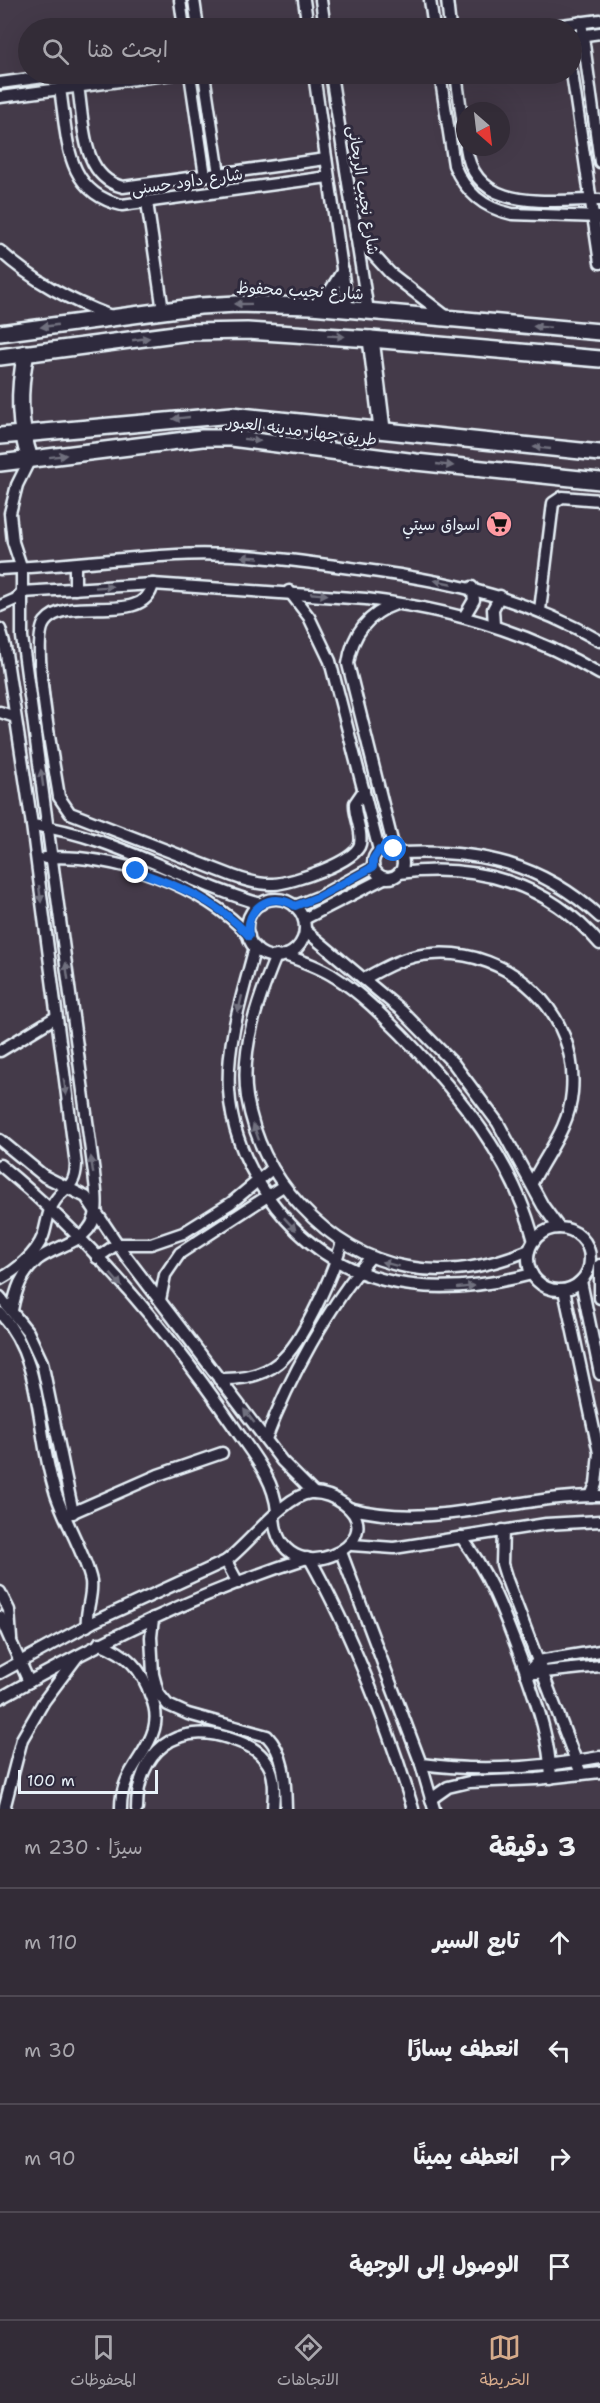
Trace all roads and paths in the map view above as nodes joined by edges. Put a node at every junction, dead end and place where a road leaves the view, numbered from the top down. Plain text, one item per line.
1 (180, 0) edge
2 (194, 0) edge
3 (304, 0) edge
4 (321, 0) edge
5 (430, 0) edge
6 (447, 0) edge
7 (183, 18) edge
8 (197, 18) edge
9 (307, 18) edge
10 (324, 18) edge
11 (433, 18) edge
12 (449, 18) edge
13 (600, 20) edge
14 (582, 22) edge
15 (600, 33) edge
16 (582, 35) edge
17 (582, 63) edge
18 (18, 81) edge
19 (0, 83) edge
20 (94, 84) edge
21 (191, 84) edge
22 (206, 84) edge
23 (315, 84) edge
24 (332, 84) edge
25 (442, 84) edge
26 (457, 84) edge
27 (574, 84) edge
28 (78, 86) junction
29 (60, 89) junction
30 (0, 97) edge
31 (460, 102) edge
32 (468, 156) edge
33 (326, 159) junction
34 (600, 162) edge
35 (219, 174) junction
36 (205, 176) junction
37 (328, 177) junction
38 (158, 182) junction
39 (161, 200) junction
40 (595, 200) edge
41 (147, 202) junction
42 (596, 217) edge
43 (355, 236) junction
44 (0, 250) edge
45 (600, 263) edge
46 (343, 270) junction
47 (311, 306) junction
48 (348, 310) junction
49 (164, 311) junction
50 (368, 311) junction
51 (114, 317) junction
52 (450, 319) junction
53 (600, 332) edge
54 (0, 333) edge
55 (371, 339) junction
56 (118, 342) junction
57 (26, 353) junction
58 (0, 357) edge
59 (600, 359) edge
60 (382, 429) junction
61 (23, 433) junction
62 (419, 435) junction
63 (0, 436) edge
64 (600, 453) edge
65 (30, 459) junction
66 (416, 462) junction
67 (0, 463) edge
68 (600, 482) edge
69 (600, 500) edge
70 (75, 564) junction
71 (0, 569) edge
72 (22, 569) junction
73 (153, 584) junction
74 (472, 587) junction
75 (75, 589) junction
76 (289, 591) junction
77 (22, 592) junction
78 (500, 596) junction
79 (400, 603) junction
80 (0, 606) edge
81 (540, 610) junction
82 (464, 617) junction
83 (494, 625) junction
84 (0, 628) edge
85 (600, 641) edge
86 (600, 674) edge
87 (5, 687) edge
88 (0, 712) edge
89 (15, 717) junction
90 (364, 790) junction
91 (32, 825) junction
92 (49, 827) junction
93 (379, 850) junction
94 (397, 851) junction
95 (52, 857) junction
96 (36, 859) junction
97 (373, 867) junction
98 (399, 873) junction
99 (384, 878) junction
100 (261, 904) junction
101 (295, 906) junction
102 (600, 917) edge
103 (304, 925) junction
104 (249, 936) junction
105 (600, 944) edge
106 (255, 947) junction
107 (280, 956) junction
108 (364, 979) junction
109 (56, 1017) junction
110 (0, 1051) edge
111 (454, 1064) junction
112 (440, 1075) junction
113 (0, 1140) edge
114 (516, 1153) junction
115 (499, 1157) junction
116 (544, 1162) junction
117 (0, 1165) edge
118 (272, 1168) junction
119 (44, 1176) junction
120 (258, 1181) junction
121 (532, 1183) junction
122 (284, 1186) junction
123 (70, 1188) junction
124 (33, 1192) junction
125 (268, 1196) junction
126 (49, 1211) junction
127 (96, 1212) junction
128 (559, 1228) junction
129 (80, 1239) junction
130 (342, 1242) junction
131 (117, 1244) junction
132 (532, 1245) junction
133 (97, 1258) junction
134 (370, 1258) junction
135 (336, 1261) junction
136 (600, 1264) edge
137 (357, 1273) junction
138 (532, 1274) junction
139 (0, 1279) edge
140 (581, 1281) junction
141 (564, 1290) junction
142 (0, 1297) edge
143 (600, 1299) edge
144 (160, 1300) junction
145 (12, 1310) junction
146 (0, 1313) edge
147 (600, 1374) edge
148 (219, 1378) junction
149 (266, 1438) junction
150 (222, 1453) dead end
151 (314, 1493) junction
152 (595, 1496) edge
153 (349, 1508) junction
154 (68, 1515) junction
155 (276, 1515) junction
156 (600, 1521) edge
157 (503, 1530) junction
158 (461, 1537) junction
159 (351, 1545) junction
160 (341, 1552) junction
161 (308, 1559) junction
162 (226, 1561) junction
163 (238, 1583) junction
164 (0, 1592) edge
165 (0, 1617) edge
166 (153, 1618) junction
167 (87, 1626) junction
168 (11, 1642) junction
169 (99, 1643) junction
170 (600, 1651) edge
171 (79, 1654) junction
172 (538, 1660) junction
173 (19, 1664) junction
174 (600, 1666) edge
175 (0, 1673) edge
176 (526, 1674) junction
177 (543, 1674) junction
178 (28, 1683) junction
179 (0, 1698) edge
180 (154, 1728) junction
181 (164, 1743) junction
182 (600, 1757) edge
183 (576, 1762) junction
184 (421, 1764) junction
185 (550, 1764) junction
186 (600, 1772) edge
187 (581, 1774) junction
188 (551, 1778) junction
189 (432, 1804) edge
190 (4, 1809) edge
191 (121, 1809) edge
192 (136, 1809) edge
193 (273, 1809) edge
194 (286, 1809) edge
195 (412, 1809) edge

1 - 7 street
2 - 8 street
3 - 9 street
4 - 10 street
5 - 11 street
6 - 12 street
13 - 14 street
15 - 16 street
17 - 34 street
18 - 19 street
20 - 28 street
21 - 36 street
22 - 35 street
23 - 33 street, شارع نجيب الريحانى
24 - 43 street, شارع نجيب الريحانى
25 - 42 street
26 - 31 street
27 - 40 street
28 - 29 street
28 - 38 street, شارع داود حسنى
29 - 30 street
29 - 41 street, شارع داود حسنى
32 - 40 street
33 - 35 street, شارع داود حسنى
33 - 37 street, شارع نجيب الريحانى
35 - 36 street, شارع داود حسنى
36 - 38 street, شارع داود حسنى
37 - 39 street, شارع داود حسنى
37 - 46 street, شارع نجيب الريحانى
38 - 39 street
39 - 41 street, شارع داود حسنى
40 - 42 street
41 - 49 street
42 - 45 street
43 - 50 street, شارع نجيب الريحانى
43 - 52 street
44 - 51 street
46 - 47 street
46 - 48 street, شارع نجيب الريحانى
47 - 48 main road, شارع نجيب محفوظ
47 -> 49 main road, شارع نجيب محفوظ
48 - 50 main road, شارع نجيب محفوظ
49 - 51 main road, شارع نجيب محفوظ
50 - 52 main road, شارع نجيب محفوظ
51 -> 54 main road, شارع نجيب محفوظ
51 - 56 main road
53 -> 52 main road, شارع نجيب محفوظ
56 -> 55 main road
55 - 59 main road
55 - 60 main road
56 - 57 main road
57 - 58 main road
57 - 61 main road
60 -> 61 main road, طريق جهاز مدينه العبور
60 - 62 main road, طريق جهاز مدينه العبور
61 - 63 main road, طريق جهاز مدينه العبور
61 - 65 main road
64 -> 62 main road, طريق جهاز مدينه العبور
62 - 66 main road
65 -> 66 main road, طريق جهاز مدينه العبور
65 - 67 main road, طريق جهاز مدينه العبور
65 - 72 street
66 -> 68 main road, طريق جهاز مدينه العبور
69 - 81 street
70 - 72 street
74 -> 70 street
70 - 75 street
71 - 72 street
72 - 77 street
75 -> 73 street
73 - 76 street
73 - 90 street
74 - 78 street
74 - 82 street
75 - 77 street
76 -> 79 street
76 - 90 street
77 - 80 street
92 -> 77 street
78 - 81 street
78 - 83 street
79 - 82 street
79 - 94 street
81 - 85 street
82 - 83 street
83 - 86 street
84 - 87 street
87 - 89 street
88 - 89 street
89 - 91 street
90 - 93 street
91 - 92 street
91 - 96 street
92 - 95 street
92 - 100 street
93 - 94 street
93 - 97 street
94 - 98 street
94 - 102 street
95 - 96 street
95 - 104 street
127 -> 95 street
96 -> 109 street
97 - 99 street
97 - 101 street
98 - 99 street
98 - 105 street
99 - 103 street
100 - 101 street
100 - 104 street
101 - 103 street
103 - 107 street
103 - 108 street
104 - 106 street
106 - 107 street
106 -> 120 street
107 - 112 street
118 -> 107 street
108 - 111 street
108 - 116 street
109 - 110 street
109 -> 123 street
111 - 112 street
111 - 114 street
112 - 115 street
113 - 119 street
114 - 115 street
114 - 116 street
114 - 121 street
115 - 132 street
116 - 121 street
117 - 124 street
118 - 120 street
118 - 122 street
119 - 123 street
119 - 124 street
120 - 125 street
120 - 131 street
121 - 128 street
122 - 125 street
122 - 130 street
123 - 126 street
123 - 127 street
124 - 126 street
125 -> 135 street
125 - 144 street
126 - 129 street
126 - 139 street
127 - 129 street
127 - 131 street
128 - 132 street
128 - 140 street
129 - 133 street
129 - 145 street
130 - 134 street
130 - 135 street
131 - 133 street
131 - 144 street
132 -> 134 street
132 - 138 street
133 -> 155 street
134 - 137 street
135 - 137 street
135 - 148 street
136 - 143 street
137 -> 138 street
137 - 149 street
138 - 141 street
140 - 141 street
140 - 147 street
141 - 152 street
142 - 145 street
144 - 148 street
145 - 154 street
146 - 154 street
149 -> 148 street
149 - 151 street
150 - 154 street
151 - 153 street
151 - 155 street
152 - 153 street
153 - 159 street
154 - 167 street
155 - 161 street
155 - 162 street
156 - 157 street
157 - 158 street
157 - 172 street
158 - 159 street
158 - 176 street
159 - 160 street
160 - 161 street
160 - 184 street
161 - 163 street
161 - 195 street
162 - 163 street
162 - 167 street
163 - 166 street
164 - 168 street
165 - 168 street
166 - 169 street
166 - 194 street
167 - 173 street
168 - 173 street
169 - 171 street
169 - 180 street
170 - 172 street
171 - 178 street
171 - 190 street
172 - 176 street
172 - 177 street
173 - 175 street
173 - 178 street
174 - 177 street
176 - 177 street
176 - 185 street
177 - 183 street
178 - 179 street
180 - 181 street
180 - 191 street
181 - 192 street
181 - 193 street
182 - 183 street
183 - 185 street
183 - 187 street
184 - 185 street
184 - 189 street
185 - 188 street
186 - 187 street
187 - 188 street
188 - 189 street

